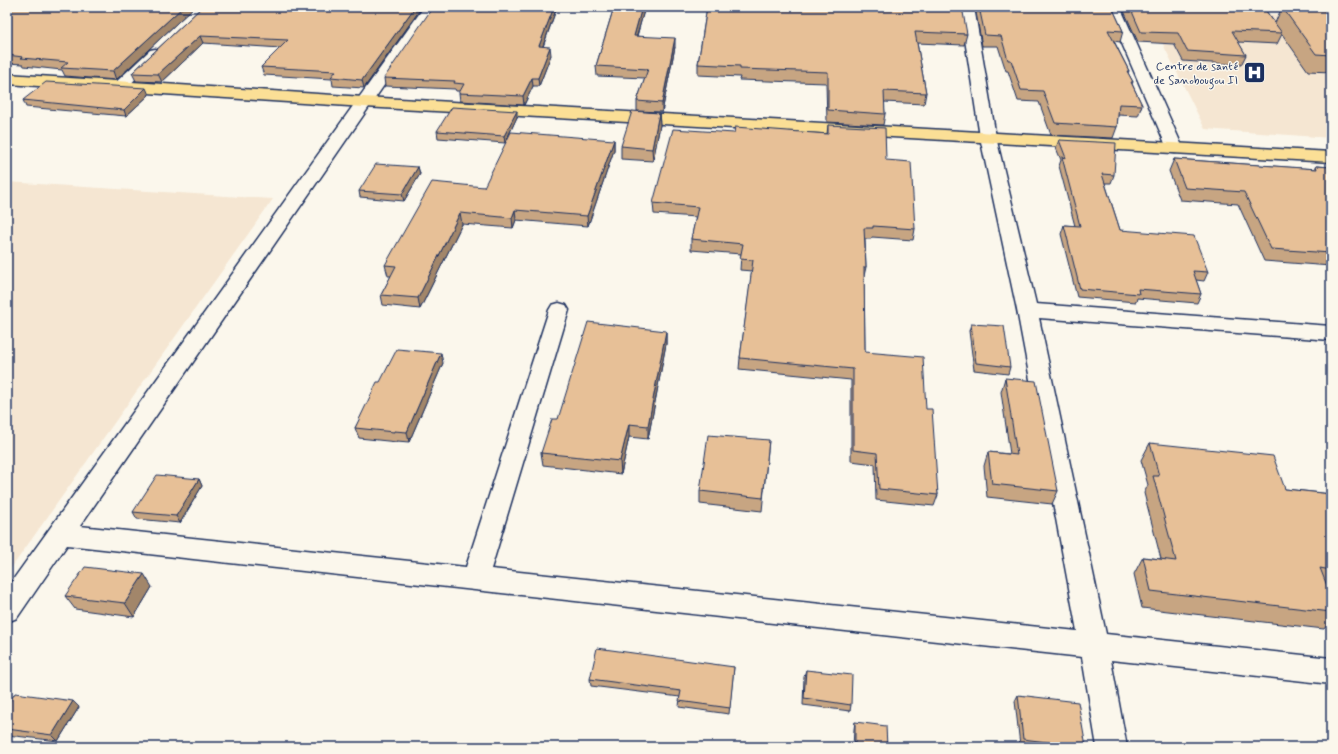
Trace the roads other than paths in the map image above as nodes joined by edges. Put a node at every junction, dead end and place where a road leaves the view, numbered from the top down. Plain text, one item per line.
1 (431, 7) edge
2 (967, 7) edge
3 (1115, 7) edge
4 (165, 44) edge
5 (7, 79) edge
6 (120, 86) junction
7 (364, 102) junction
8 (988, 137) junction
9 (1175, 148) junction
10 (1331, 157) edge
11 (559, 310) dead end
12 (1027, 310) junction
13 (1331, 333) edge
14 (60, 534) junction
15 (475, 579) junction
16 (7, 610) edge
17 (1094, 646) junction
18 (1331, 671) edge
19 (1112, 747) edge

1 - 7 street
2 - 8 street
3 - 9 street
4 - 6 street
5 - 6 main road
6 - 7 main road
7 - 8 main road
7 - 14 street
8 - 9 main road
8 - 12 street
9 - 10 main road
11 - 15 street
12 - 13 street
12 - 17 street
14 - 15 street
14 - 16 street
15 - 17 street
17 - 18 street
17 - 19 street

